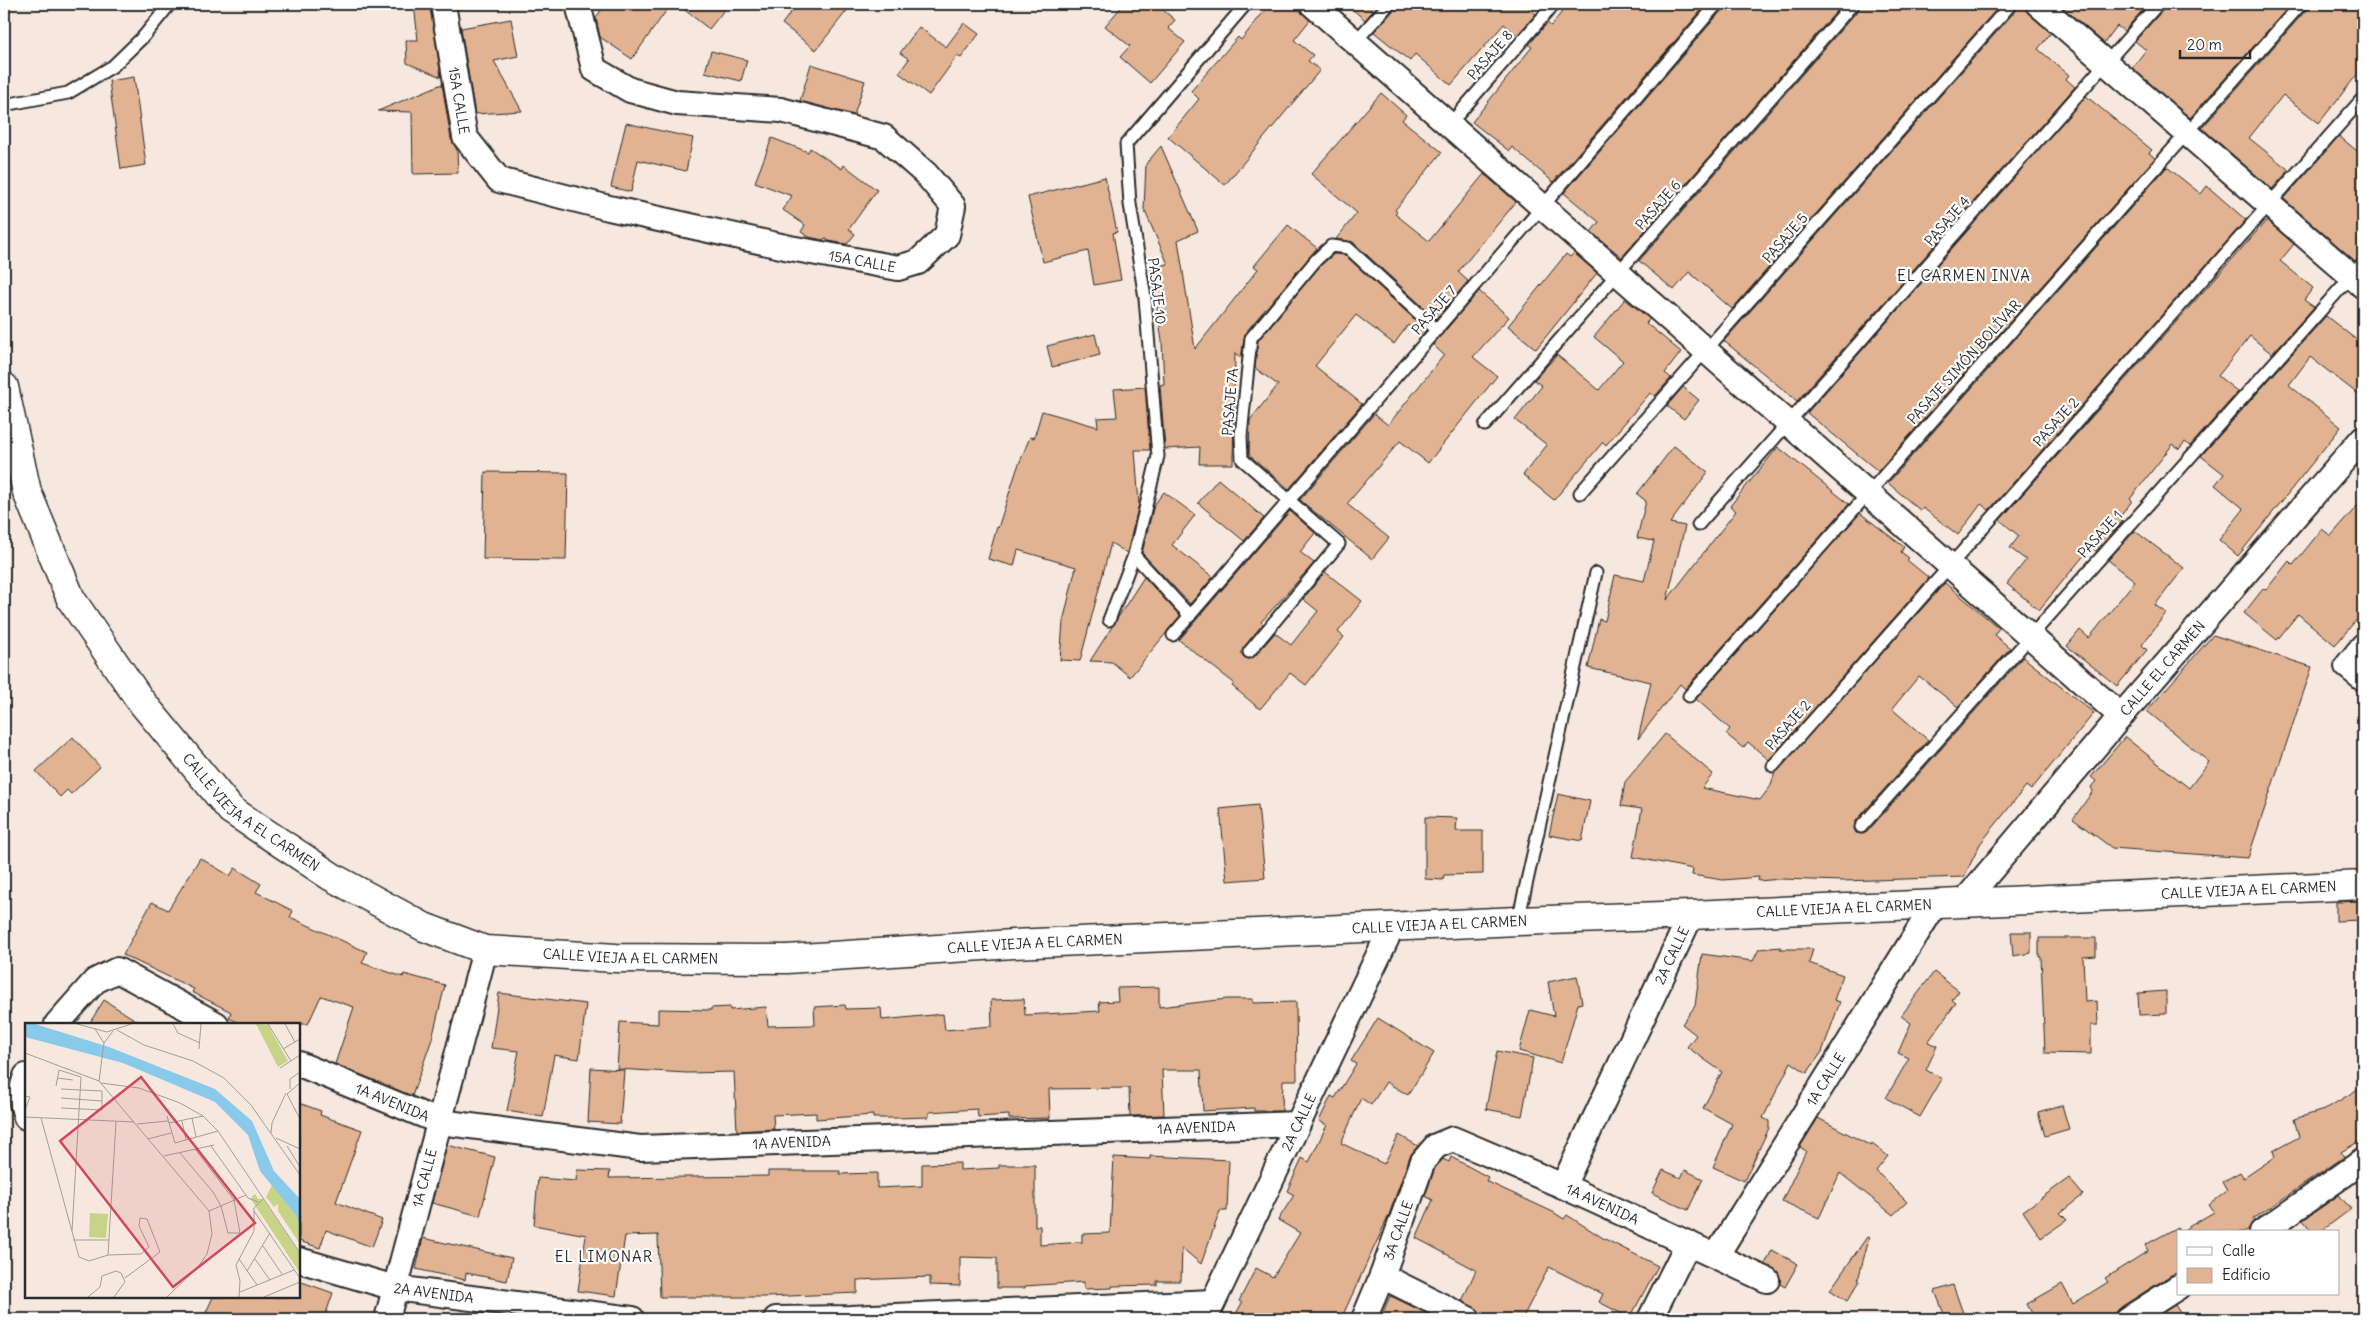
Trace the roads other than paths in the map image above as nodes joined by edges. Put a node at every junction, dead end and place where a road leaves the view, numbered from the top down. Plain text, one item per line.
1 (170, 4) edge
2 (443, 4) edge
3 (578, 4) edge
4 (1246, 4) edge
5 (1312, 4) edge
6 (1389, 4) edge
7 (1554, 4) edge
8 (1717, 4) edge
9 (1853, 4) edge
10 (2011, 4) edge
11 (2038, 4) edge
12 (2158, 4) edge
13 (2301, 4) edge
14 (1355, 42) junction
15 (2106, 62) junction
16 (2363, 98) edge
17 (4, 105) edge
18 (1449, 125) junction
19 (2187, 133) junction
20 (2269, 204) junction
21 (1543, 207) junction
22 (1618, 273) junction
23 (2359, 275) edge
24 (1436, 330) junction
25 (1706, 350) junction
26 (4, 387) edge
27 (1789, 424) junction
28 (1485, 425) dead end
29 (2363, 438) edge
30 (1580, 493) dead end
31 (1868, 493) junction
32 (1289, 501) junction
33 (1698, 525) dead end
34 (1134, 555) junction
35 (1950, 565) junction
36 (1596, 573) dead end
37 (1190, 616) junction
38 (1109, 620) dead end
39 (1173, 635) dead end
40 (2030, 636) junction
41 (2363, 646) edge
42 (1249, 652) dead end
43 (2355, 673) edge
44 (1689, 696) dead end
45 (2122, 716) junction
46 (1772, 766) dead end
47 (1861, 827) dead end
48 (2363, 885) edge
49 (1963, 903) junction
50 (1935, 904) junction
51 (1691, 915) junction
52 (1518, 921) junction
53 (1392, 927) junction
54 (485, 950) junction
55 (58, 1023) edge
56 (214, 1023) edge
57 (300, 1064) edge
58 (25, 1079) edge
59 (25, 1114) edge
60 (440, 1122) junction
61 (1298, 1124) junction
62 (1436, 1146) joint
63 (2363, 1161) edge
64 (1563, 1186) junction
65 (2265, 1230) edge
66 (1688, 1244) junction
67 (1716, 1256) junction
68 (300, 1260) edge
69 (1382, 1276) junction
70 (1767, 1280) dead end
71 (2177, 1287) edge
72 (395, 1288) junction
73 (1209, 1311) edge
74 (387, 1319) edge
75 (632, 1319) edge
76 (776, 1319) edge
77 (1364, 1319) edge
78 (1468, 1319) edge
79 (1650, 1319) edge
80 (2128, 1319) edge

1 - 17 lane
2 - 3 street, 15A CALLE
4 - 34 lane, PASAJE 10
5 - 14 street
6 - 14 lane
7 - 18 lane, PASAJE 8
8 - 21 lane, PASAJE 7
9 - 22 lane, PASAJE 6
10 - 25 lane, PASAJE 5
11 - 15 street
12 - 15 lane, PASAJE 4
13 - 19 lane, PASAJE SIMÓN BOLÍVAR
14 - 18 street
15 - 19 street
15 - 27 lane, PASAJE 4
16 - 20 lane, PASAJE 2
18 - 21 street
19 - 20 street
19 - 31 lane, PASAJE SIMÓN BOLÍVAR
20 - 23 street
20 - 35 lane, PASAJE 2
21 - 22 street
21 - 24 lane, PASAJE 7
22 - 25 street
22 - 28 lane, PASAJE 6
23 - 40 lane, PASAJE 1
24 - 32 lane, PASAJE 7
24 - 32 lane, PASAJE 7A
25 - 27 street
25 - 30 lane, PASAJE 5
26 - 54 street, CALLE VIEJA A EL CARMEN
27 - 31 street
27 - 33 lane, PASAJE 4
29 - 45 street, CALLE EL CARMEN
31 - 35 street
31 - 44 lane, PASAJE SIMÓN BOLÍVAR
32 - 37 lane, PASAJE 7
32 - 42 lane, PASAJE 7A
34 - 37 lane
34 - 38 lane, PASAJE 10
35 - 40 street
35 - 46 lane, PASAJE 2
36 - 52 lane
37 - 39 lane, PASAJE 7
40 - 45 street
40 - 47 lane, PASAJE 1
41 - 43 street
45 - 49 street, CALLE EL CARMEN
48 - 49 street, CALLE VIEJA A EL CARMEN
49 - 50 street, CALLE VIEJA A EL CARMEN
50 - 51 street, CALLE VIEJA A EL CARMEN
50 - 67 street, 1A CALLE
51 - 52 street, CALLE VIEJA A EL CARMEN
51 - 64 street, 2A CALLE
52 - 53 street, CALLE VIEJA A EL CARMEN
53 - 54 street, CALLE VIEJA A EL CARMEN
53 - 61 street, 2A CALLE
54 - 60 street, 1A CALLE
55 - 56 street
57 - 60 street, 1A AVENIDA
58 - 59 street
60 - 61 street, 1A AVENIDA
60 - 72 street, 1A CALLE
61 - 73 street, 2A CALLE
62 - 64 street, 1A AVENIDA
62 - 69 street, 3A CALLE
63 - 65 street
64 - 66 street, 1A AVENIDA
66 - 67 street, 1A AVENIDA
66 - 79 street
67 - 70 street, 1A AVENIDA
68 - 72 street, 2A AVENIDA
69 - 77 street, 3A CALLE
69 - 78 street
71 - 80 street
72 - 74 street, 1A CALLE
72 - 75 street, 2A AVENIDA
73 - 76 street

